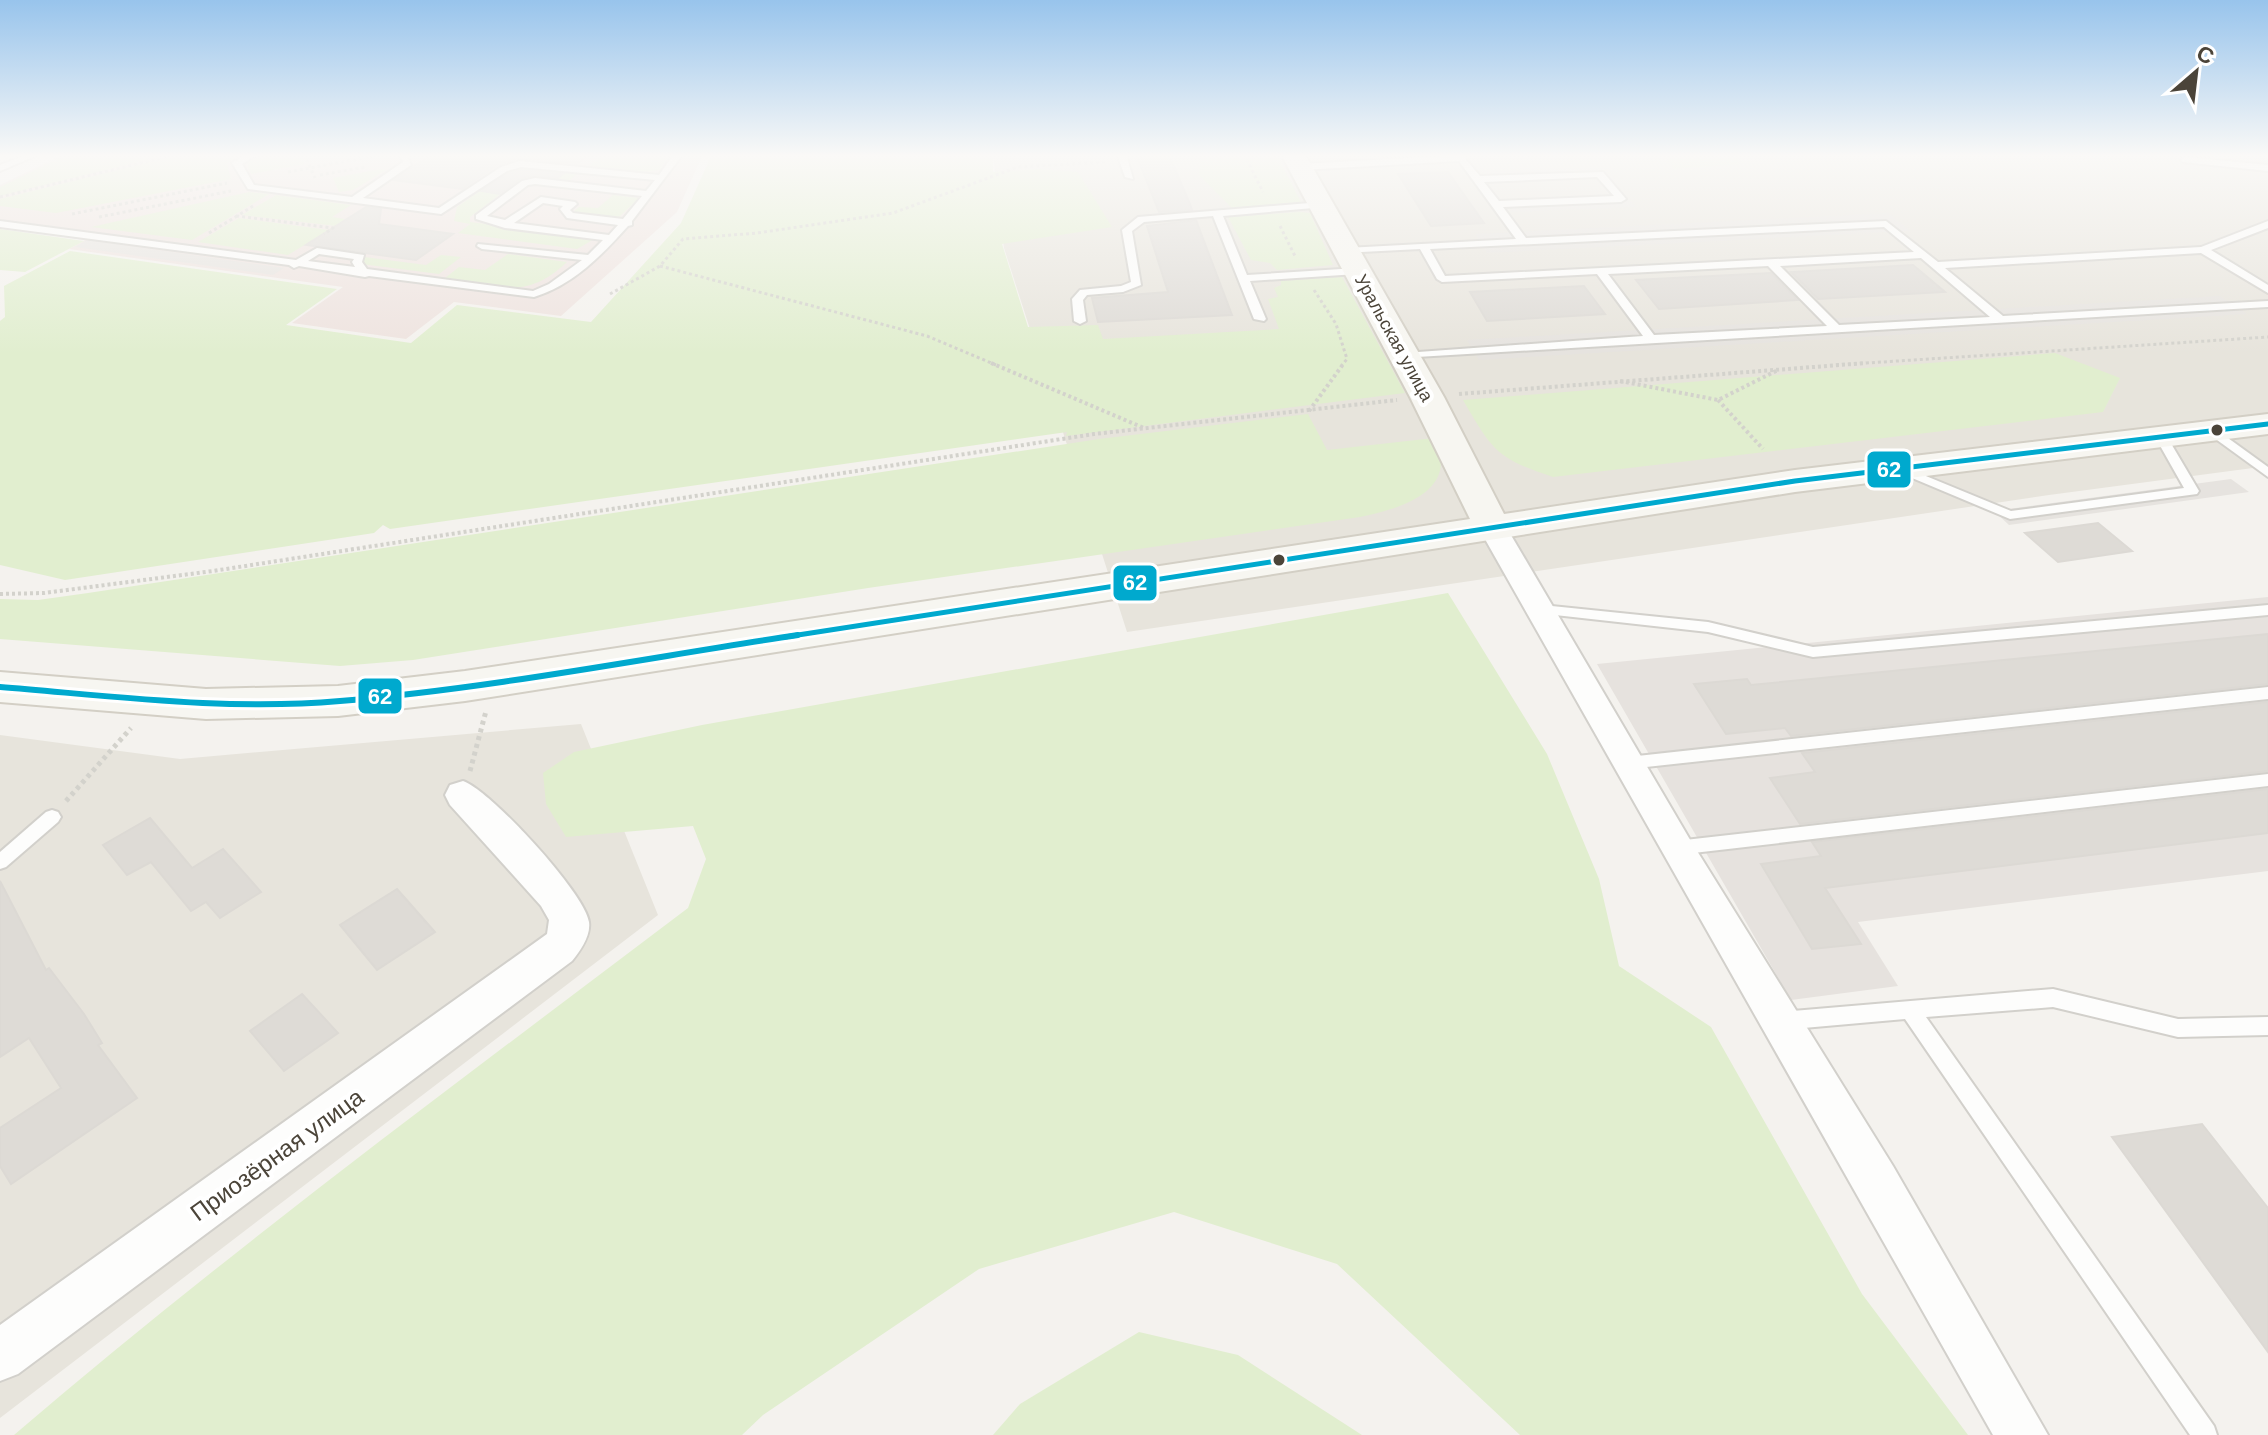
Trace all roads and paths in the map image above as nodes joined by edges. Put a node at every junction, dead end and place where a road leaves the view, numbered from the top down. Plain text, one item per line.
1 (229, 221) edge
2 (277, 221) edge
3 (498, 221) edge
4 (510, 221) edge
5 (611, 221) edge
6 (839, 221) edge
7 (1137, 221) edge
8 (1220, 221) edge
9 (1331, 221) edge
10 (1508, 221) edge
11 (507, 223) junction
12 (628, 223) joint
13 (0, 224) edge
14 (2268, 224) edge
15 (321, 235) dead end
16 (203, 237) dead end
17 (612, 238) junction
18 (1523, 241) junction
19 (482, 246) dead end
20 (1423, 246) junction
21 (2203, 250) junction
22 (1922, 255) junction
23 (587, 258) junction
24 (1352, 261) junction
25 (1771, 263) junction
26 (294, 265) junction
27 (1935, 265) junction
28 (660, 266) junction
29 (1600, 271) junction
30 (365, 274) junction
31 (1244, 278) junction
32 (2268, 290) edge
33 (610, 294) dead end
34 (2268, 304) edge
35 (1260, 319) dead end
36 (2001, 320) junction
37 (1080, 321) dead end
38 (1836, 329) junction
39 (2268, 337) edge
40 (1651, 339) junction
41 (1404, 356) junction
42 (1782, 368) junction
43 (1612, 380) junction
44 (1427, 397) junction
45 (1718, 400) junction
46 (2268, 424) edge
47 (1145, 429) junction
48 (2210, 429) junction
49 (2160, 435) junction
50 (1763, 449) dead end
51 (1893, 467) junction
52 (2268, 473) edge
53 (1491, 525) junction
54 (0, 594) edge
55 (1542, 610) junction
56 (2268, 610) edge
57 (493, 681) junction
58 (0, 687) edge
59 (2268, 693) edge
60 (156, 700) junction
61 (1628, 763) junction
62 (2268, 780) edge
63 (463, 795) joint
64 (52, 817) joint
65 (1676, 848) junction
66 (0, 862) edge
67 (1910, 1010) junction
68 (1779, 1022) junction
69 (2268, 1026) edge
70 (0, 1356) edge
71 (2022, 1435) edge
72 (2205, 1435) edge

1 - 16 path
2 - 15 path
3 - 11 lane
4 - 11 lane
5 - 12 lane
6 - 28 path
7 - 37 lane
8 - 31 lane
9 - 24 main road, Уральская улица
10 - 18 lane
11 - 17 lane
12 - 17 lane
13 - 26 lane
14 - 21 lane
17 - 23 lane
18 - 20 lane
18 - 22 lane
19 - 23 lane
20 - 24 lane
20 - 29 lane
21 - 27 lane
21 - 32 lane
22 - 25 lane
22 - 27 lane
23 - 30 lane
24 - 31 lane
24 - 41 main road, Уральская улица
25 - 29 lane
25 - 38 lane
26 - 30 lane
26 - 30 lane
27 - 36 lane
28 - 33 path
28 - 47 path
29 - 40 lane
31 - 35 lane
34 - 36 lane
36 - 38 lane
38 - 40 lane
39 - 42 path
40 - 41 lane
41 - 44 main road, Уральская улица
42 - 43 path
42 - 45 path
43 - 44 path
43 - 45 path
44 - 47 path
44 - 53 main road, Уральская улица
45 - 50 path
46 - 48 main road
47 - 54 path
48 - 49 main road
48 - 52 lane
49 - 51 main road
49 - 51 lane
51 - 53 main road
53 - 55 street
53 - 57 main road
55 - 56 lane
55 - 61 street
57 - 60 main road
57 - 63 path
58 - 60 main road
59 - 61 lane
60 - 64 path
61 - 65 street
62 - 65 lane
63 - 70 street, Приозёрная улица
64 - 66 lane
65 - 68 street
67 - 68 lane
67 - 69 lane
67 - 72 lane
68 - 71 street

